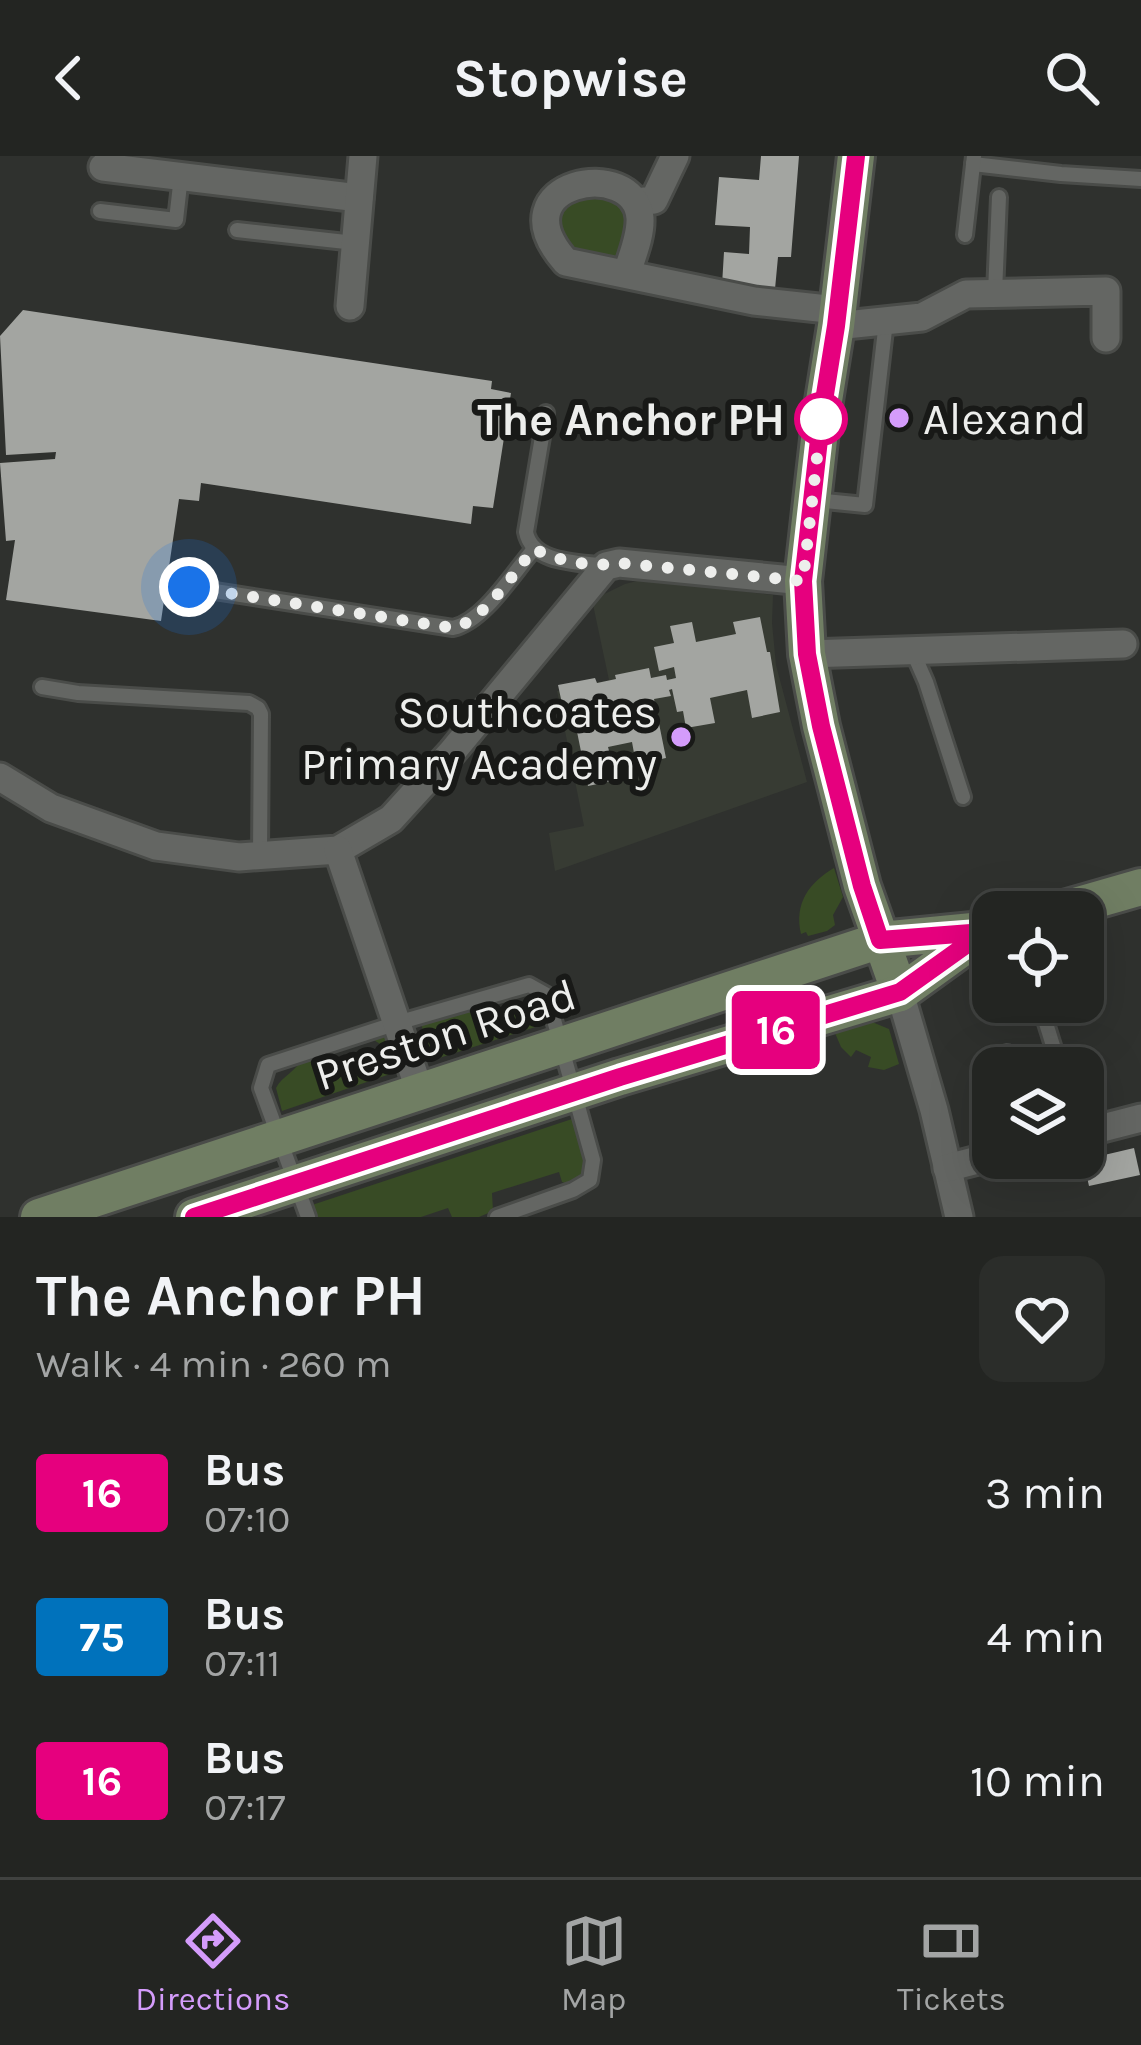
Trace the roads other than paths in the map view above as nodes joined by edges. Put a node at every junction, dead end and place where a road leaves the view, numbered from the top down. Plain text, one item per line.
1 (363, 156) edge
2 (675, 156) edge
3 (856, 156) edge
4 (973, 160) edge
5 (103, 167) dead end
6 (181, 176) junction
7 (1141, 178) edge
8 (1000, 196) dead end
9 (359, 199) junction
10 (636, 202) junction
11 (100, 211) dead end
12 (237, 230) dead end
13 (965, 235) dead end
14 (355, 243) junction
15 (627, 273) junction
16 (995, 292) junction
17 (350, 306) dead end
18 (837, 318) junction
19 (886, 321) junction
20 (1106, 338) dead end
21 (546, 413) dead end
22 (812, 500) junction
23 (534, 549) junction
24 (606, 566) junction
25 (803, 581) junction
26 (189, 587) dead end
27 (1124, 644) dead end
28 (912, 650) junction
29 (807, 654) junction
30 (42, 687) dead end
31 (0, 777) edge
32 (963, 797) dead end
33 (338, 850) junction
34 (260, 855) junction
35 (1141, 887) edge
36 (1104, 898) edge
37 (972, 932) edge
38 (880, 940) junction
39 (972, 942) edge
40 (900, 992) junction
41 (397, 1023) junction
42 (558, 1032) junction
43 (420, 1092) junction
44 (574, 1093) junction
45 (1141, 1118) edge
46 (1104, 1128) edge
47 (278, 1139) junction
48 (972, 1161) edge
49 (947, 1168) junction
50 (302, 1201) edge
51 (39, 1217) edge
52 (194, 1217) edge
53 (497, 1217) edge
54 (959, 1217) edge

1 - 9 street
2 - 10 street
3 - 18 street
4 - 7 lane
4 - 13 lane
5 - 6 street
6 - 9 street
6 - 11 lane
8 - 16 lane
9 - 14 street
10 - 15 street
10 - 15 street
12 - 14 lane
14 - 17 street
15 - 18 street
16 - 19 street
16 - 20 street
18 - 19 street
18 - 22 street
19 - 22 lane
21 - 23 lane
22 - 25 street
23 - 24 lane
23 - 26 lane
24 - 25 street
24 - 33 street
25 - 29 street
27 - 28 street
28 - 29 street
28 - 32 lane
29 - 38 street
30 - 34 lane
31 - 34 street
33 - 34 street
33 - 41 street
35 - 36 street
37 - 38 street, Preston Road
38 - 40 street
38 - 42 street, Preston Road
39 - 40 street
40 - 44 street
40 - 49 street
41 - 42 lane
41 - 43 street
41 - 47 lane
42 - 43 street, Preston Road
42 - 44 lane
43 - 47 street, Preston Road
44 - 50 street
44 - 53 lane
45 - 46 street
47 - 50 lane
47 - 51 street, Preston Road
48 - 49 street
49 - 54 street
50 - 52 street

